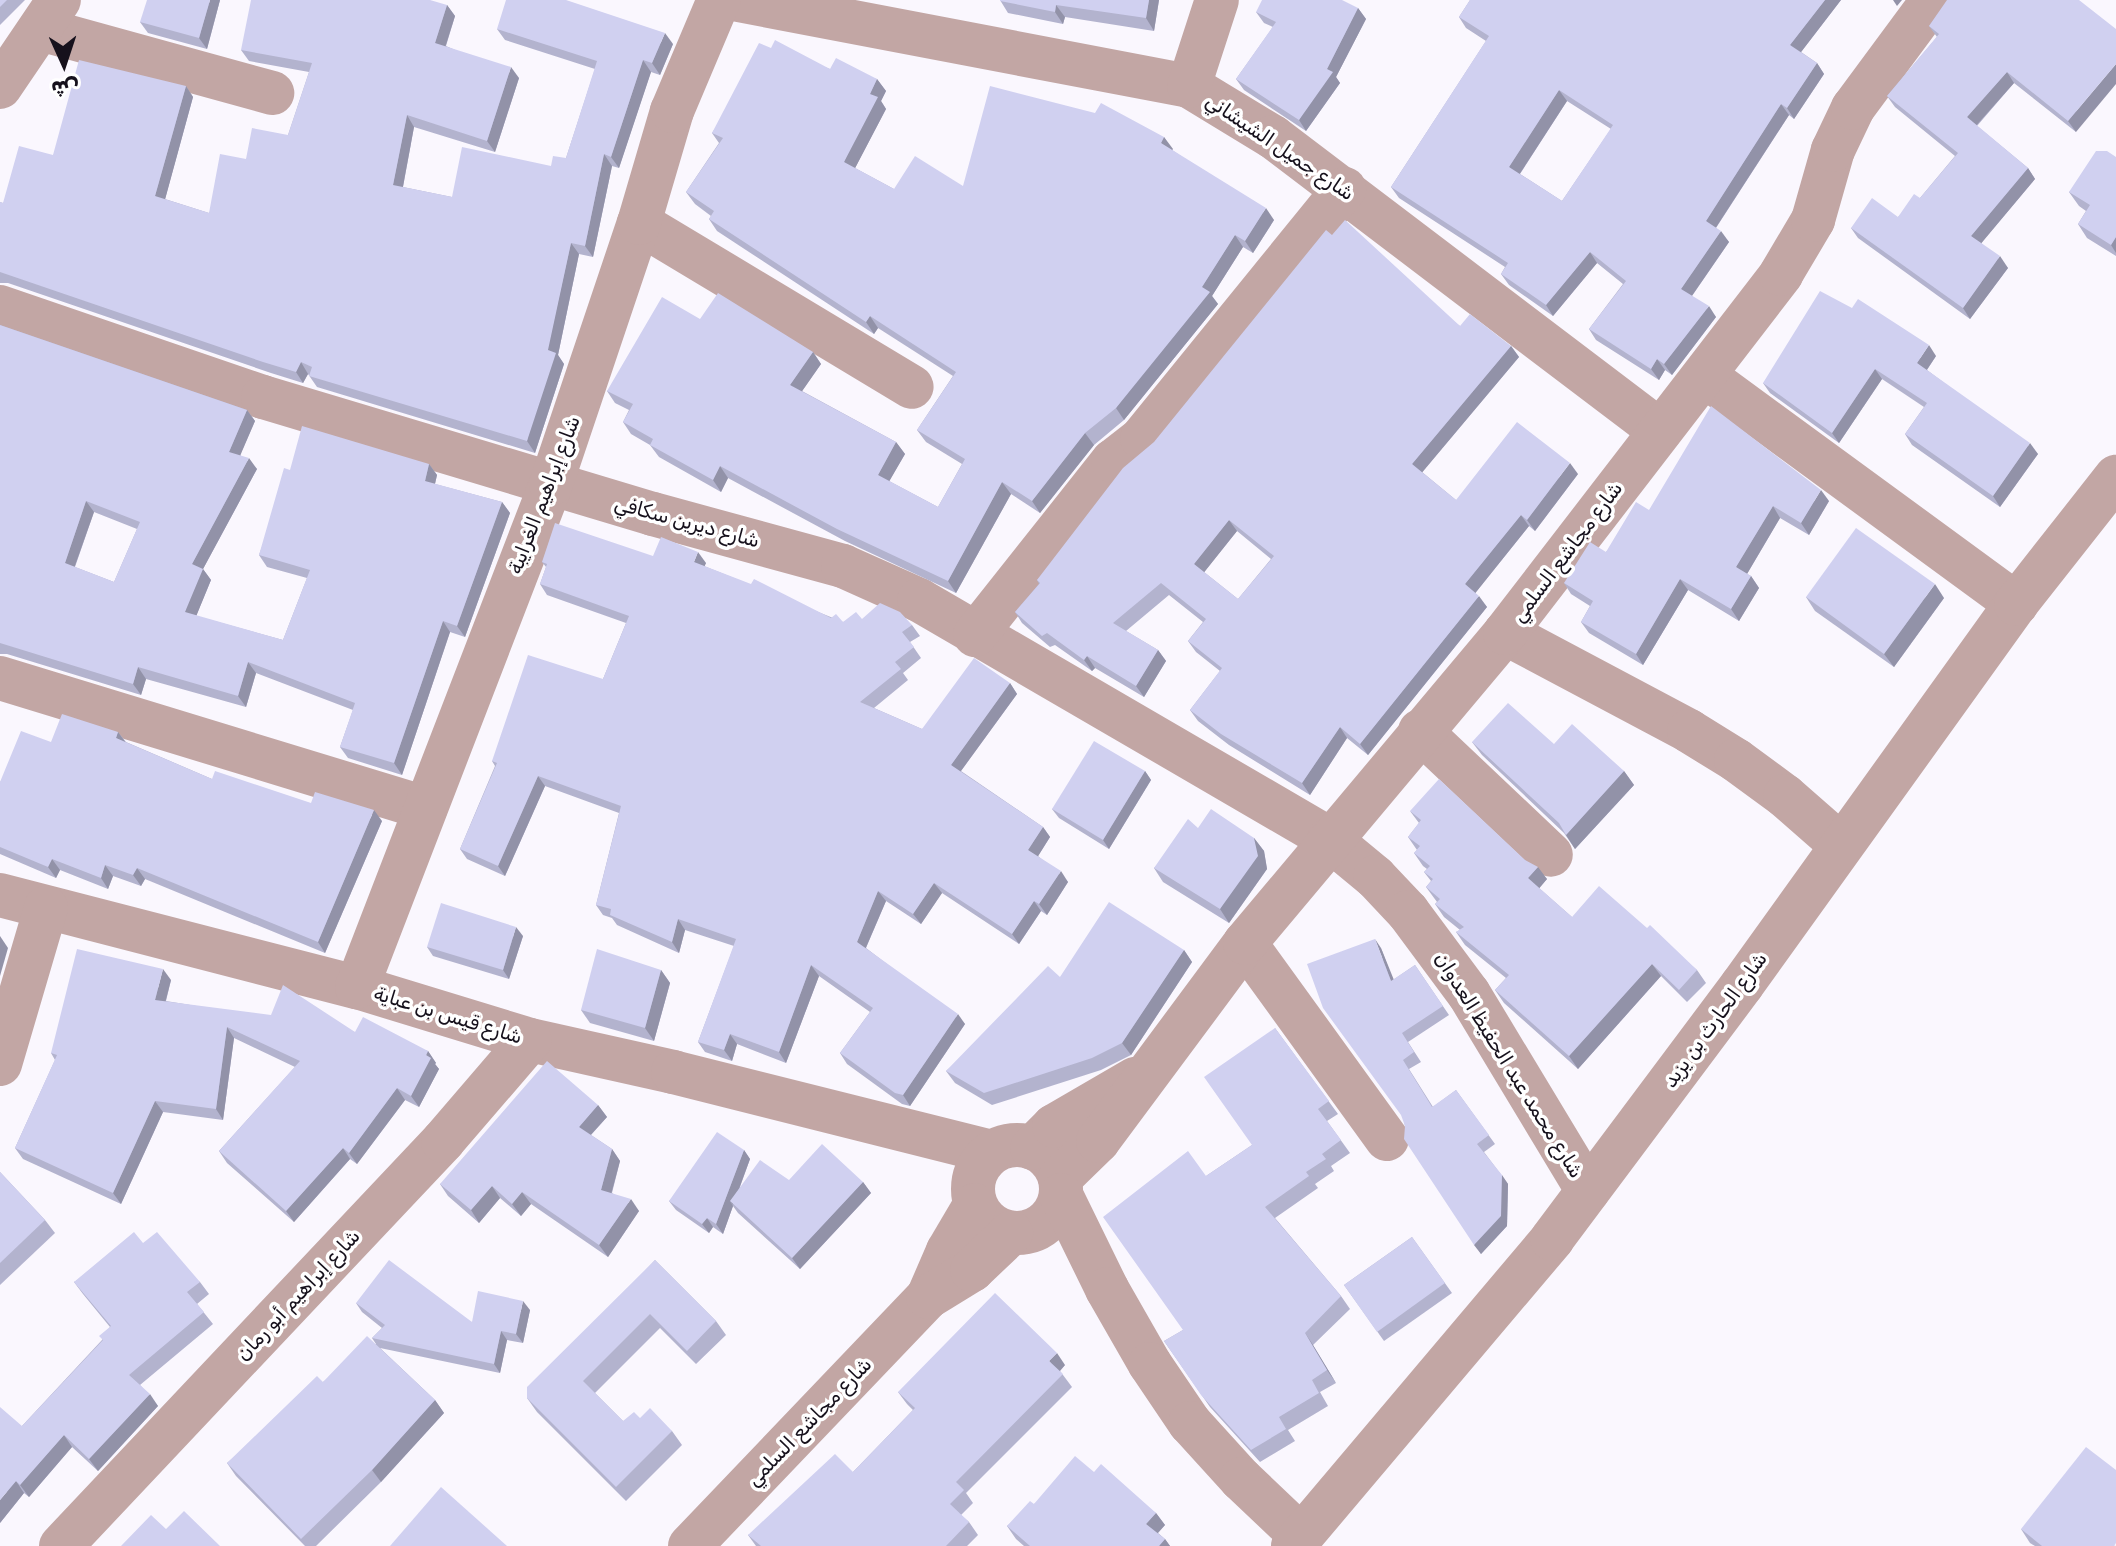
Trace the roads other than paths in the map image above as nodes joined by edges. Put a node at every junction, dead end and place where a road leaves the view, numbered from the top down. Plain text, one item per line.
1 (719, 0) edge
2 (738, 0) edge
3 (1217, 0) edge
4 (1933, 0) edge
5 (49, 14) edge
6 (1, 84) edge
7 (1189, 86) junction
8 (272, 93) dead end
9 (1344, 189) junction
10 (639, 223) junction
11 (0, 307) edge
12 (1705, 376) junction
13 (912, 387) dead end
14 (1660, 431) junction
15 (2116, 477) edge
16 (551, 484) junction
17 (2016, 604) junction
18 (1505, 633) junction
19 (975, 635) junction
20 (0, 678) edge
21 (1420, 731) junction
22 (426, 808) junction
23 (1329, 839) junction
24 (1841, 845) junction
25 (1551, 855) dead end
26 (0, 895) edge
27 (46, 908) junction
28 (1245, 943) junction
29 (357, 987) junction
30 (530, 1040) junction
31 (0, 1064) edge
32 (1387, 1139) dead end
33 (1015, 1178) junction
34 (1588, 1191) junction
35 (1017, 1233) junction
36 (1107, 1289) junction
37 (928, 1297) junction
38 (1297, 1541) edge
39 (61, 1546) edge
40 (690, 1546) edge

1 - 10 street, شارع إبراهيم الغرايبة
2 - 7 street, شارع جميل الشيشاني
3 - 7 street
4 - 12 street, شارع مجاشع السلمي
5 - 6 street
5 - 8 street
7 - 9 street, شارع جميل الشيشاني
9 - 14 street, شارع جميل الشيشاني
9 - 19 street
10 - 13 street
10 - 16 street, شارع إبراهيم الغرايبة
11 - 16 street, شارع ديرين سكافي
12 - 14 street, شارع مجاشع السلمي
12 - 17 street
14 - 18 street, شارع مجاشع السلمي
15 - 17 street, شارع الحارث بن يزيد
16 - 19 street, شارع ديرين سكافي
16 - 22 street, شارع إبراهيم الغرايبة
17 - 24 street, شارع الحارث بن يزيد
18 - 21 street, شارع مجاشع السلمي
18 - 24 street
19 - 23 street, شارع ديرين سكافي
20 - 22 street
21 - 23 street, شارع مجاشع السلمي
21 - 25 street
22 - 29 street, شارع إبراهيم الغرايبة
23 - 28 street, شارع مجاشع السلمي
23 - 34 street, شارع محمد عبد الحفيظ العدوان
24 - 34 street, شارع الحارث بن يزيد
26 - 27 street, شارع قيس بن عباية
27 - 29 street, شارع قيس بن عباية
27 - 31 street
28 - 32 street
28 - 33 street, شارع مجاشع السلمي
29 - 30 street, شارع قيس بن عباية
30 - 33 street, شارع قيس بن عباية
30 - 39 street, شارع إبراهيم أبو رمان
33 - 35 street
33 - 35 street, شارع مجاشع السلمي
33 - 36 street
33 - 37 street, شارع مجاشع السلمي
34 - 38 street, شارع الحارث بن يزيد
35 - 36 street
35 - 37 street, شارع مجاشع السلمي
36 - 38 street
37 - 40 street, شارع مجاشع السلمي

